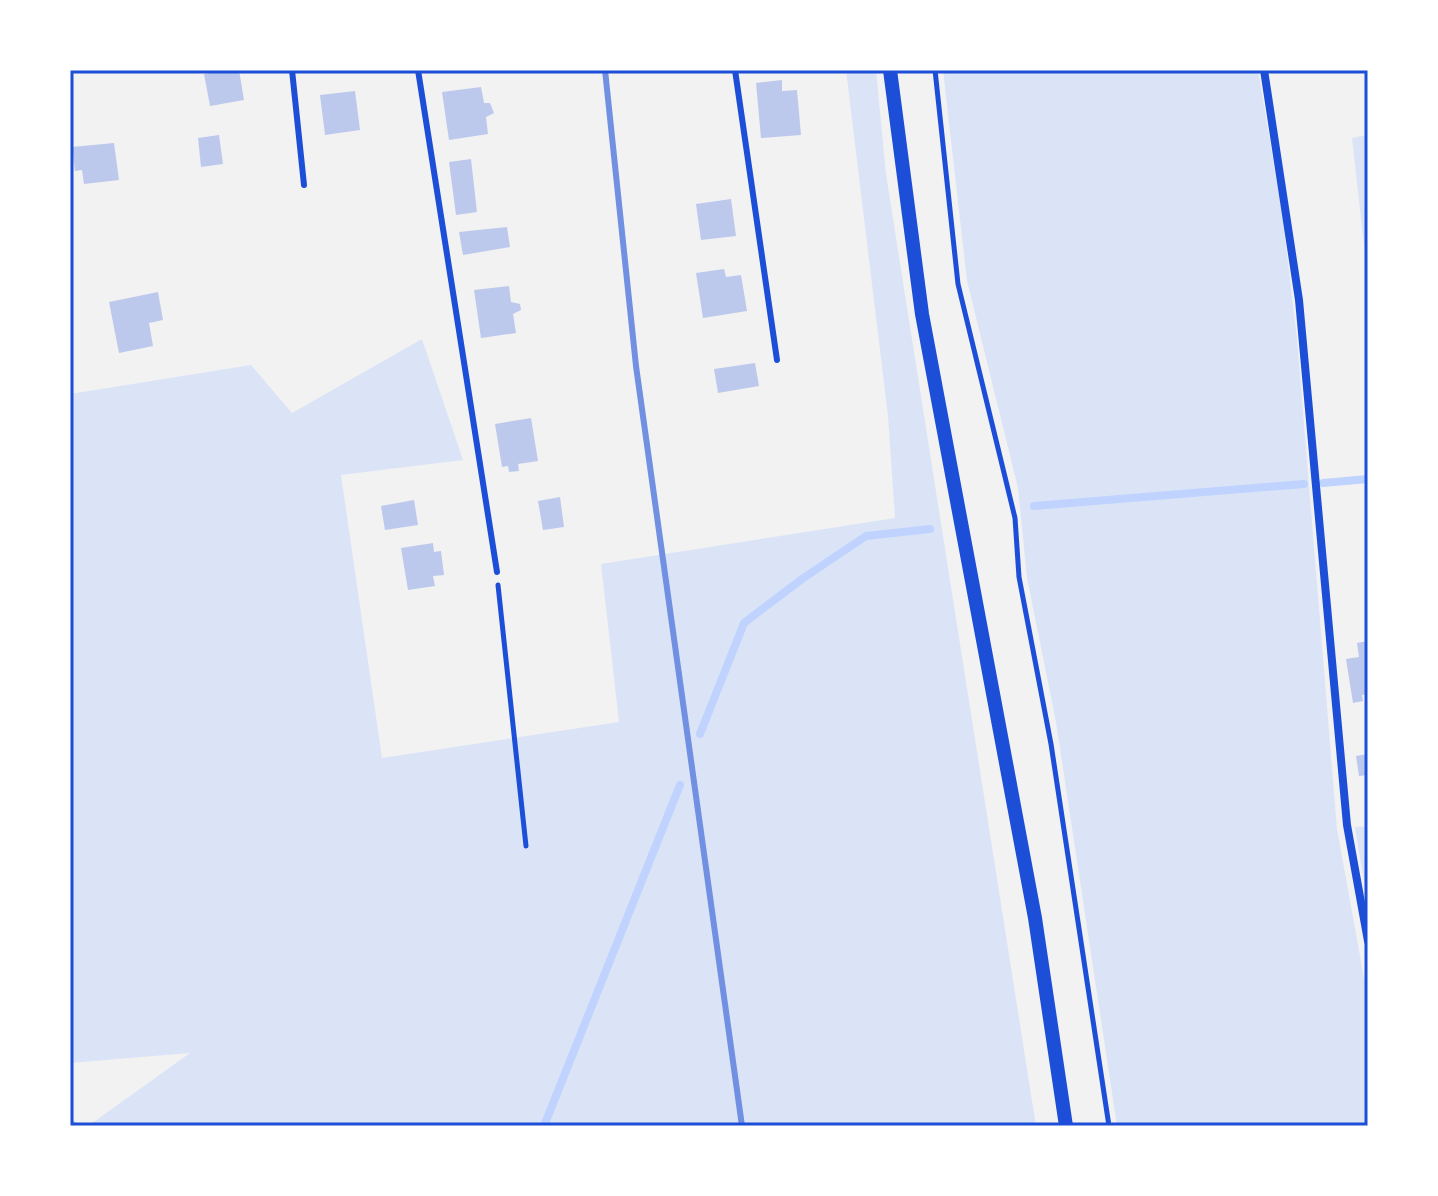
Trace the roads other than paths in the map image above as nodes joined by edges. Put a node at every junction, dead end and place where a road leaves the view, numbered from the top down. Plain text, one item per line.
1 (292, 70) edge
2 (418, 70) edge
3 (735, 70) edge
4 (890, 70) edge
5 (1264, 70) edge
6 (304, 185) dead end
7 (777, 360) dead end
8 (497, 572) road end
9 (1368, 941) edge
10 (1066, 1126) edge

1 - 6 lane
2 - 8 lane
3 - 7 lane
4 - 10 street
5 - 9 street

